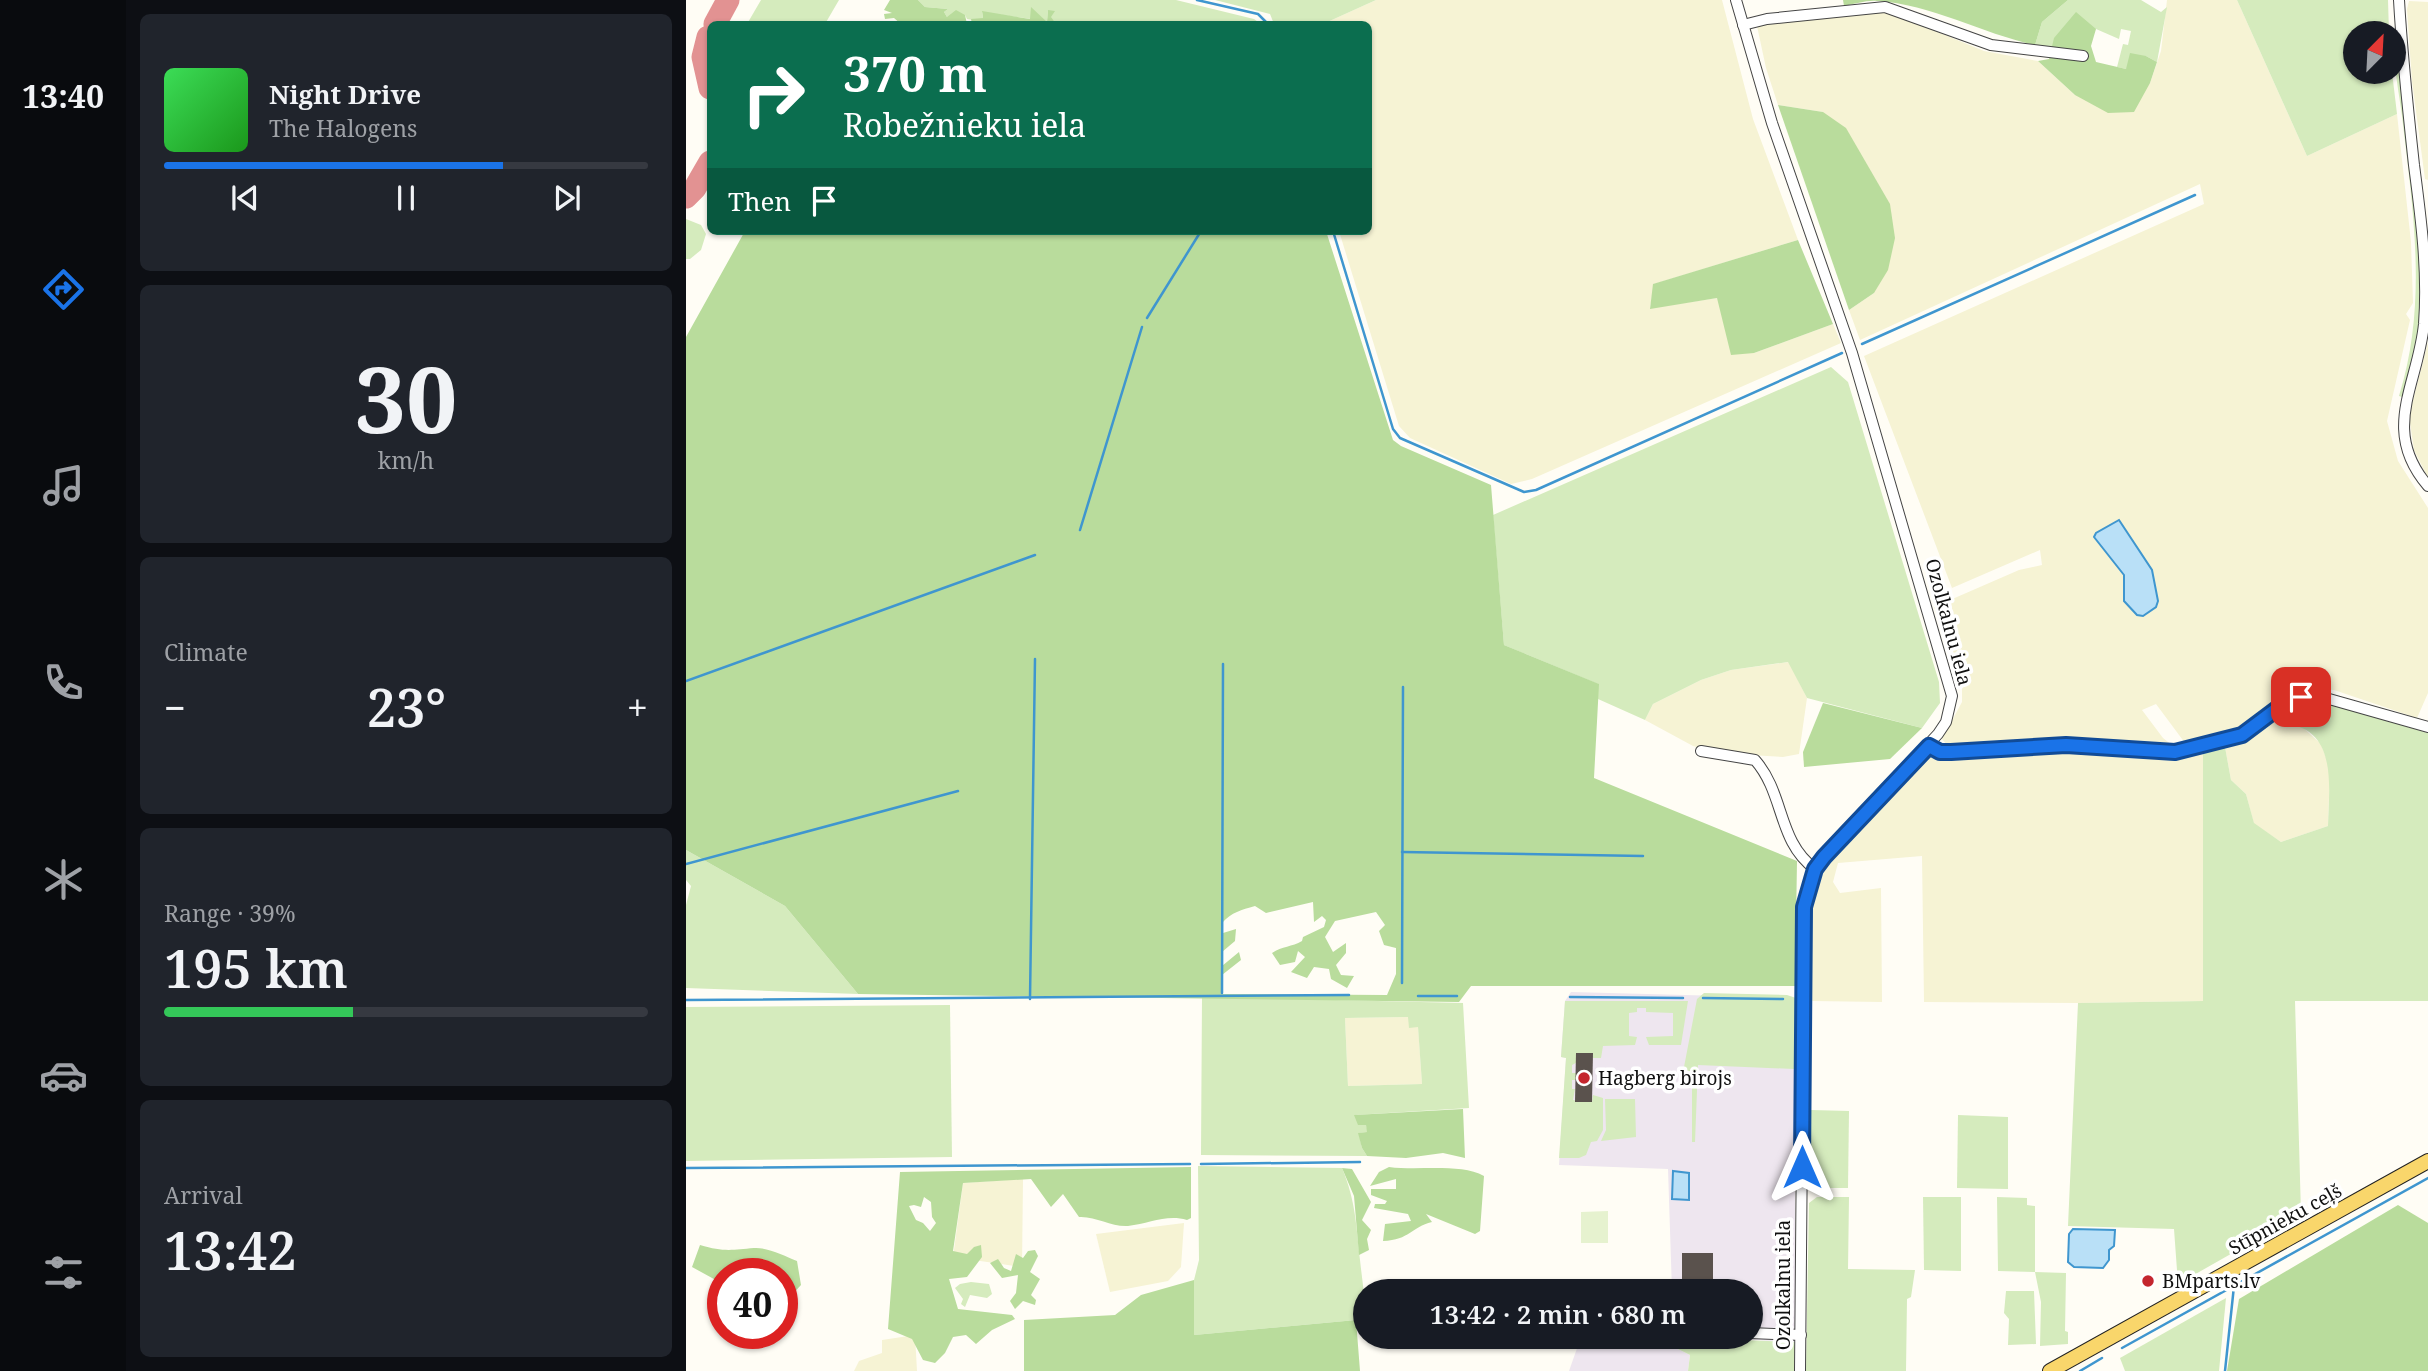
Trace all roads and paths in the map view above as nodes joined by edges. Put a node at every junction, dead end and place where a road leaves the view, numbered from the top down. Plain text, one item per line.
1 (1736, 0) edge
2 (2399, 0) edge
3 (1743, 25) junction
4 (2083, 55) dead end
5 (2428, 486) edge
6 (2428, 727) edge
7 (1929, 746) junction
8 (1701, 751) dead end
9 (1815, 869) junction
10 (2428, 1161) edge
11 (1763, 1334) edge
12 (1801, 1335) junction
13 (1800, 1371) edge
14 (2050, 1371) edge

1 - 3 street, Ozolkalnu iela
2 - 5 street
3 - 4 street
3 - 7 street, Ozolkalnu iela
6 - 7 street
7 - 9 street, Ozolkalnu iela
8 - 9 street
9 - 12 street, Ozolkalnu iela
10 - 14 main road, Stīpnieku ceļš
11 - 12 street
12 - 13 street, Ozolkalnu iela

